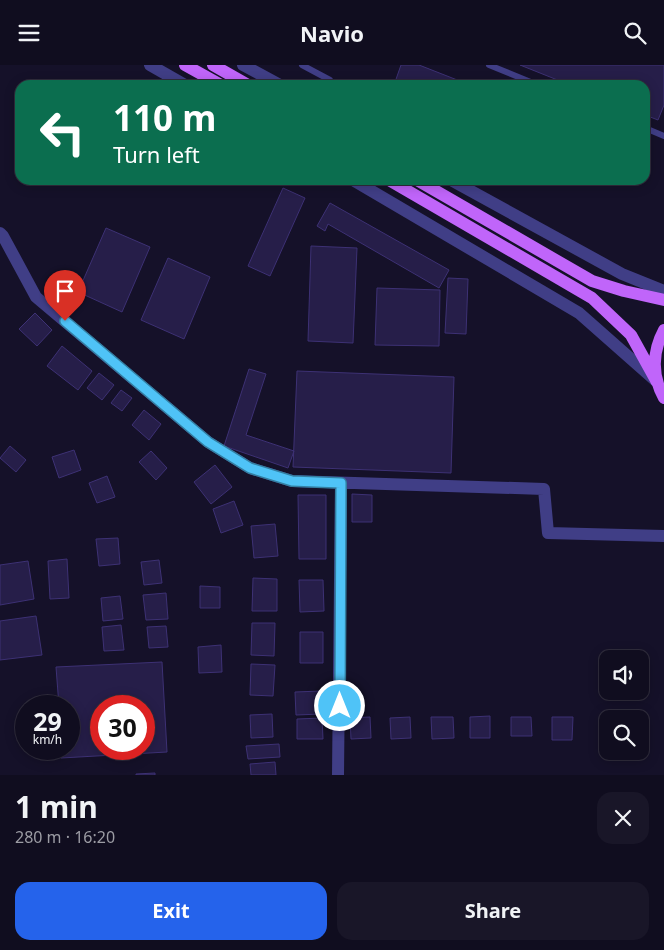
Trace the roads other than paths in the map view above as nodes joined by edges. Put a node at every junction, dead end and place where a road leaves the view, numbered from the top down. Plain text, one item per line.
1 (150, 65) edge
2 (185, 65) edge
3 (213, 65) edge
4 (302, 65) edge
5 (489, 65) edge
6 (250, 67) edge
7 (176, 80) edge
8 (212, 80) edge
9 (239, 80) edge
10 (243, 80) edge
11 (272, 80) edge
12 (330, 80) edge
13 (526, 80) edge
14 (650, 130) edge
15 (664, 136) edge
16 (361, 185) edge
17 (398, 185) edge
18 (426, 185) edge
19 (460, 185) edge
20 (0, 233) edge
21 (664, 291) edge
22 (664, 300) edge
23 (664, 330) edge
24 (657, 382) junction
25 (664, 398) edge
26 (341, 483) junction
27 (664, 536) edge
28 (338, 775) edge

1 - 7 street
2 - 8 main road
3 - 9 main road
4 - 12 lane
5 - 13 lane
6 - 10 lane
6 - 11 street
14 - 15 lane
16 - 24 street
17 - 24 main road
18 - 22 main road
19 - 21 street
20 - 26 street
23 - 24 main road
24 - 25 main road
26 - 27 street
26 - 28 street

